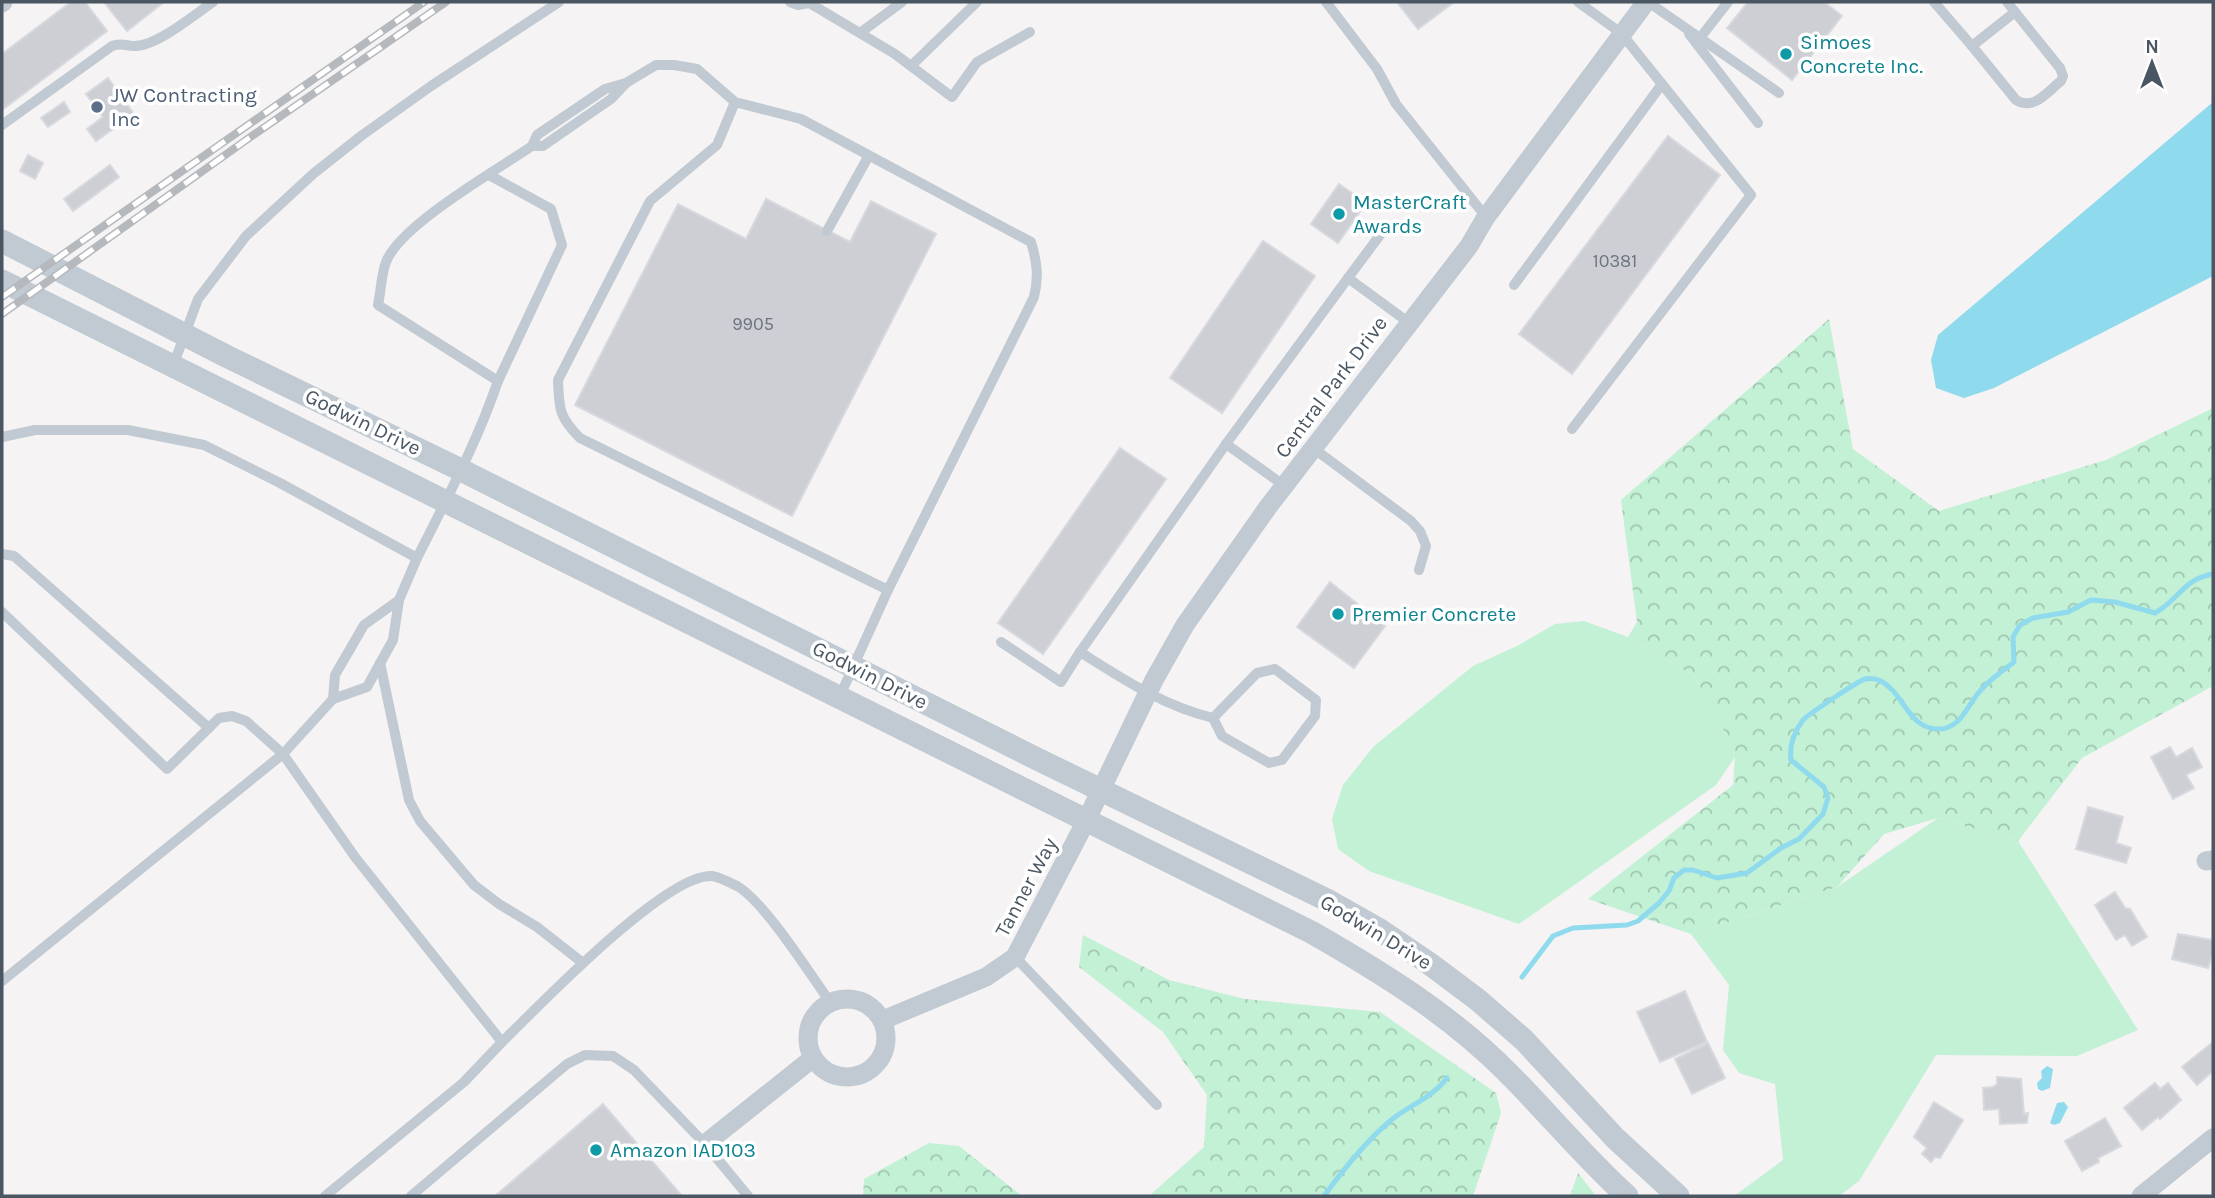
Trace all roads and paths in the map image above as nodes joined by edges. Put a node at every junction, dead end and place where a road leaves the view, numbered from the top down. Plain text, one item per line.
1 (212, 2) edge
2 (559, 2) edge
3 (790, 2) edge
4 (902, 2) edge
5 (977, 2) edge
6 (1325, 2) edge
7 (1578, 2) edge
8 (1647, 2) edge
9 (1728, 2) edge
10 (1934, 2) edge
11 (2007, 2) edge
12 (813, 3) edge
13 (2015, 12) junction
14 (1682, 26) junction
15 (1030, 32) dead end
16 (860, 33) junction
17 (1621, 33) junction
18 (1700, 38) junction
19 (1972, 46) junction
20 (911, 66) junction
21 (1662, 84) junction
22 (1779, 93) dead end
23 (735, 102) junction
24 (1758, 123) dead end
25 (2, 125) edge
26 (868, 157) junction
27 (489, 175) junction
28 (1486, 217) junction
29 (827, 231) dead end
30 (1380, 235) dead end
31 (2, 241) edge
32 (1348, 278) junction
33 (2, 281) edge
34 (1514, 285) dead end
35 (1408, 322) junction
36 (186, 335) junction
37 (173, 367) junction
38 (498, 381) junction
39 (1572, 429) dead end
40 (2, 437) edge
41 (1226, 444) junction
42 (1313, 448) junction
43 (463, 471) junction
44 (1285, 486) junction
45 (445, 502) junction
46 (2, 554) edge
47 (417, 558) junction
48 (1419, 570) dead end
49 (888, 590) junction
50 (399, 600) junction
51 (2, 612) edge
52 (1001, 642) dead end
53 (1080, 652) junction
54 (380, 663) junction
55 (853, 666) junction
56 (1148, 695) junction
57 (839, 698) junction
58 (333, 699) junction
59 (1213, 718) junction
60 (209, 728) junction
61 (283, 754) junction
62 (1102, 790) junction
63 (1086, 821) junction
64 (1014, 957) junction
65 (583, 963) junction
66 (2, 981) edge
67 (830, 1002) junction
68 (883, 1020) junction
69 (502, 1042) junction
70 (813, 1058) junction
71 (1157, 1105) dead end
72 (2213, 1138) edge
73 (705, 1144) junction
74 (325, 1196) edge
75 (411, 1196) edge
76 (748, 1196) edge
77 (1627, 1196) edge
78 (1678, 1196) edge
79 (2141, 1196) edge

1 - 25 lane
2 - 36 lane
3 - 12 lane
4 - 16 lane
5 - 20 lane
6 - 28 lane
7 - 17 lane
8 - 14 lane
8 - 17 street, Central Park Drive
9 - 18 lane
10 - 19 lane
11 - 13 lane
12 - 16 lane
13 - 19 lane
13 - 19 lane
14 - 18 lane
14 - 24 lane
15 - 20 lane
16 - 20 lane
17 - 21 lane
17 - 28 street, Central Park Drive
18 - 22 lane
21 - 34 lane
21 - 39 lane
23 - 26 lane
23 - 27 lane
23 - 49 lane
26 - 29 lane
26 - 49 lane
27 - 38 lane
27 - 38 lane
28 - 35 street, Central Park Drive
30 - 32 lane
31 - 36 street, Godwin Drive
32 - 35 lane
32 - 41 lane
33 - 37 street, Godwin Drive
35 - 42 street, Central Park Drive
36 - 37 lane
36 - 43 street, Godwin Drive
37 - 45 street, Godwin Drive
38 - 43 lane
40 - 47 lane
41 - 44 lane
41 - 53 lane
42 - 44 street, Central Park Drive
42 - 48 lane
43 - 45 lane
43 - 55 street, Godwin Drive
44 - 56 street, Central Park Drive
45 - 47 lane
45 - 57 street, Godwin Drive
46 - 60 lane
47 - 50 lane
49 - 55 lane
50 - 54 lane
50 - 58 lane
51 - 60 lane
52 - 53 lane
53 - 56 lane
54 - 58 lane
54 - 65 lane
55 - 57 lane
55 - 62 street, Godwin Drive
56 - 59 lane
56 - 62 street, Central Park Drive
57 - 63 street, Godwin Drive
58 - 61 lane
59 - 59 lane
60 - 61 lane
61 - 66 lane
61 - 69 lane
62 - 63 street, Central Park Drive
62 - 78 street, Godwin Drive
63 - 64 street, Tanner Way
63 - 77 street, Godwin Drive
64 - 68 street, Tanner Way
64 - 71 lane
65 - 67 lane
65 - 69 lane
67 - 68 street
67 - 70 street
68 - 70 street
69 - 74 lane
70 - 73 street
72 - 79 street
73 - 75 lane
73 - 76 lane

